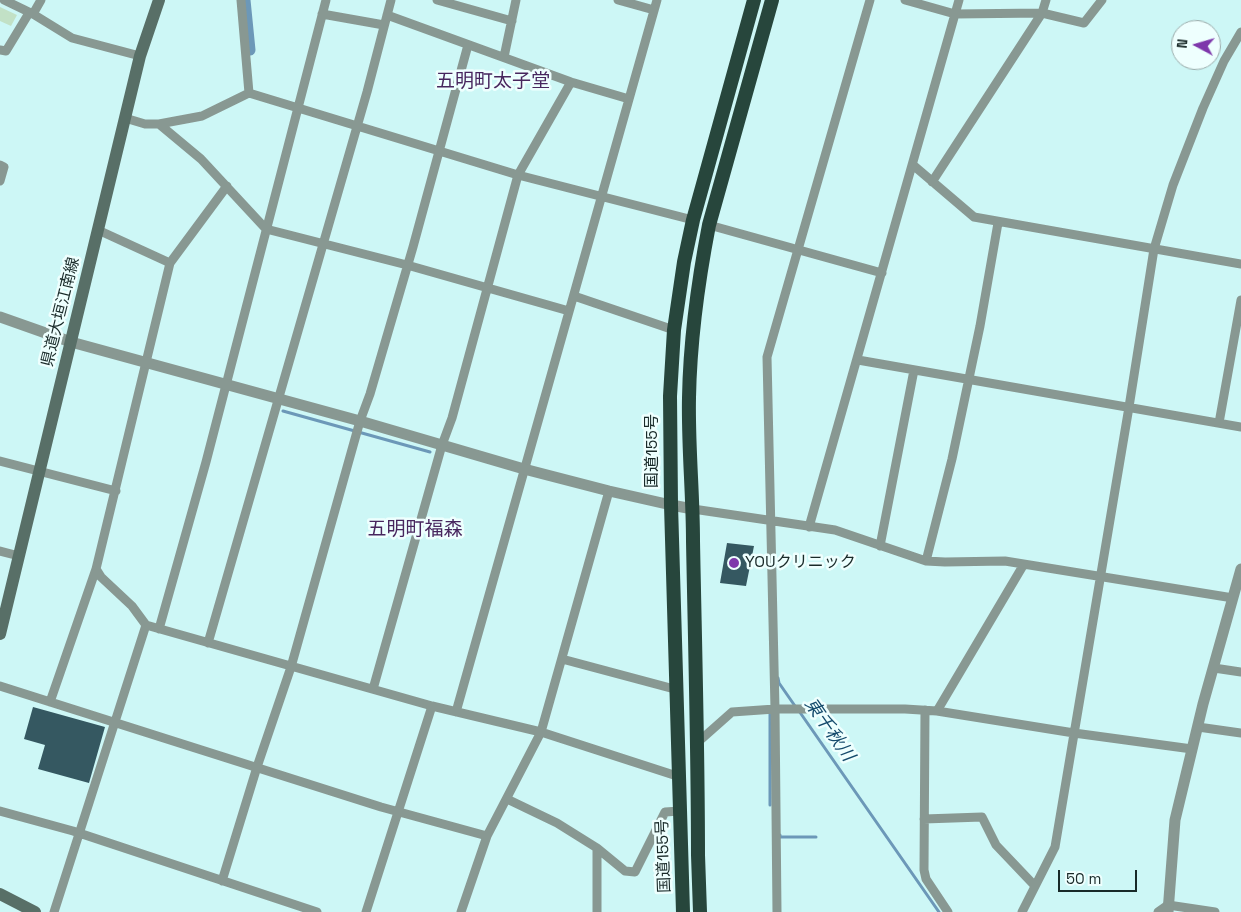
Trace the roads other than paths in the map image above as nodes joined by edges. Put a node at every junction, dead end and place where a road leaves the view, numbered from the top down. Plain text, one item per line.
1 (4, 0) edge
2 (41, 0) edge
3 (159, 0) edge
4 (241, 0) edge
5 (326, 0) edge
6 (391, 0) edge
7 (437, 0) edge
8 (516, 0) edge
9 (618, 0) edge
10 (657, 0) edge
11 (754, 0) edge
12 (772, 0) edge
13 (870, 0) edge
14 (905, 0) edge
15 (959, 0) edge
16 (1046, 0) edge
17 (1102, 0) edge
18 (654, 10) junction
19 (31, 14) junction
20 (322, 14) junction
21 (955, 14) junction
22 (1042, 14) junction
23 (387, 15) junction
24 (512, 21) junction
25 (384, 25) junction
26 (1241, 32) edge
27 (468, 44) junction
28 (0, 50) edge
29 (140, 56) junction
30 (504, 57) junction
31 (571, 82) junction
32 (249, 93) junction
33 (629, 99) junction
34 (299, 109) junction
35 (126, 118) junction
36 (159, 124) junction
37 (357, 126) junction
38 (438, 150) junction
39 (0, 165) edge
40 (913, 165) junction
41 (518, 174) junction
42 (0, 181) edge
43 (932, 182) junction
44 (227, 186) junction
45 (601, 197) junction
46 (693, 220) junction
47 (998, 223) junction
48 (709, 225) junction
49 (266, 229) junction
50 (98, 230) junction
51 (323, 243) junction
52 (798, 249) junction
53 (1154, 249) junction
54 (170, 263) junction
55 (1241, 264) edge
56 (407, 265) junction
57 (882, 273) junction
58 (487, 288) junction
59 (574, 296) junction
60 (1241, 300) edge
61 (569, 311) junction
62 (0, 317) edge
63 (674, 330) junction
64 (71, 342) junction
65 (1237, 349) edge
66 (858, 360) junction
67 (146, 363) junction
68 (914, 370) junction
69 (969, 379) junction
70 (226, 384) junction
71 (277, 399) junction
72 (1129, 407) junction
73 (360, 421) junction
74 (1219, 424) junction
75 (1241, 427) edge
76 (442, 445) junction
77 (0, 461) edge
78 (524, 469) junction
79 (40, 471) junction
80 (116, 491) junction
81 (609, 491) junction
82 (671, 505) junction
83 (693, 509) junction
84 (771, 521) junction
85 (810, 527) junction
86 (880, 546) junction
87 (0, 551) edge
88 (19, 556) junction
89 (926, 561) junction
90 (1024, 564) junction
91 (96, 569) junction
92 (1241, 569) edge
93 (1101, 576) junction
94 (1233, 598) junction
95 (146, 625) junction
96 (159, 629) junction
97 (0, 634) edge
98 (208, 643) junction
99 (562, 659) junction
100 (291, 667) junction
101 (1214, 668) junction
102 (1241, 672) edge
103 (0, 686) edge
104 (373, 689) junction
105 (678, 690) junction
106 (50, 702) junction
107 (432, 706) junction
108 (775, 709) junction
109 (925, 710) junction
110 (937, 711) junction
111 (456, 712) junction
112 (114, 722) junction
113 (1198, 727) junction
114 (541, 732) junction
115 (1074, 733) junction
116 (1241, 733) edge
117 (697, 743) junction
118 (1192, 748) junction
119 (257, 766) junction
120 (680, 778) junction
121 (507, 799) junction
122 (0, 811) edge
123 (680, 811) junction
124 (398, 812) junction
125 (924, 819) junction
126 (79, 833) junction
127 (487, 836) junction
128 (596, 848) junction
129 (222, 881) junction
130 (1035, 886) junction
131 (0, 894) edge
132 (1168, 908) edge
133 (34, 912) edge
134 (54, 912) edge
135 (317, 912) edge
136 (366, 912) edge
137 (461, 912) edge
138 (597, 912) edge
139 (683, 912) edge
140 (700, 912) edge
141 (777, 912) edge
142 (948, 912) edge
143 (1022, 912) edge
144 (1158, 912) edge
145 (1215, 912) edge

1 - 19 street
2 - 19 street
3 - 29 main road, 県道大垣江南線
4 - 32 street
5 - 20 street
6 - 23 street
7 - 24 street
8 - 24 street
9 - 18 street
10 - 18 street
11 - 46 highway, 国道155号
12 - 48 highway, 国道155号
13 - 52 street
14 - 21 street
15 - 21 street
16 - 22 street
17 - 22 street
18 - 33 street
19 - 28 street
19 - 29 street
20 - 25 street
20 - 34 street
21 - 22 street
21 - 40 street
22 - 43 street
23 - 25 street
23 - 27 street
24 - 30 street
25 - 37 street
26 - 53 street
27 - 30 street
27 - 38 street
29 - 35 main road, 県道大垣江南線
30 - 31 street
31 - 33 street
31 - 41 street
32 - 34 street
32 - 36 street
33 - 45 street
34 - 37 street
34 - 49 street
35 - 36 street
35 - 50 main road, 県道大垣江南線
36 - 44 street
37 - 38 street
37 - 51 street
38 - 41 street
38 - 56 street
39 - 42 street
40 - 43 street
40 - 57 street
41 - 45 street
41 - 58 street
43 - 47 street
44 - 49 street
44 - 54 street
45 - 46 street
45 - 59 street
46 - 63 highway, 国道155号
47 - 53 street
47 - 69 street
48 - 52 street
48 - 83 highway, 国道155号
49 - 51 street
49 - 70 street
50 - 54 street
50 - 64 main road, 県道大垣江南線
51 - 56 street
51 - 71 street
52 - 57 street
52 - 84 street
53 - 55 street
53 - 72 street
54 - 67 street
56 - 58 street
56 - 73 street
57 - 66 street
58 - 61 street
58 - 76 street
59 - 61 street
59 - 63 street
60 - 65 street
61 - 78 street
62 - 64 street
63 - 82 highway, 国道155号
64 - 67 street
64 - 79 main road, 県道大垣江南線
65 - 74 street
66 - 68 street
66 - 85 street
67 - 70 street
67 - 80 street
68 - 69 street
68 - 86 street
69 - 72 street
69 - 89 street
70 - 71 street
70 - 96 street
71 - 73 street
71 - 98 street
72 - 74 street
72 - 93 street
73 - 76 street
73 - 100 street
74 - 75 street
76 - 78 street
76 - 104 street
77 - 79 street
78 - 81 street
78 - 111 street
79 - 80 street
79 - 88 main road, 県道大垣江南線
80 - 91 street
81 - 82 street
81 - 99 street
82 - 83 street
82 - 105 highway, 国道155号
83 - 84 street
83 - 117 highway, 国道155号
84 - 85 street
84 - 108 street
85 - 86 street
86 - 89 street
87 - 88 street
88 - 97 main road, 県道大垣江南線
89 - 90 street
90 - 93 street
90 - 110 street
91 - 95 street
91 - 106 street
92 - 94 street
93 - 94 street
93 - 115 street
94 - 101 street
95 - 96 street
95 - 112 street
96 - 98 street
98 - 100 street
99 - 105 street
99 - 114 street
100 - 104 street
100 - 119 street
101 - 102 street
101 - 113 street
103 - 106 street
104 - 107 street
105 - 120 highway, 国道155号
106 - 112 street
107 - 111 street
107 - 124 street
108 - 109 street
108 - 117 street
108 - 141 street
109 - 110 street
109 - 125 street
110 - 115 street
111 - 114 street
112 - 119 street
112 - 126 street
113 - 116 street
113 - 118 street
114 - 120 street
114 - 121 street
115 - 118 street
115 - 130 street
117 - 140 highway, 国道155号
118 - 132 street
119 - 124 street
119 - 129 street
120 - 123 highway, 国道155号
121 - 127 street
121 - 128 street
122 - 126 street
123 - 128 street
123 - 139 highway, 国道155号
124 - 127 street
124 - 136 street
125 - 130 street
125 - 142 street
126 - 129 street
126 - 134 street
127 - 137 street
128 - 138 street
129 - 135 street
130 - 143 street
131 - 133 main road
132 - 144 street
132 - 145 street

